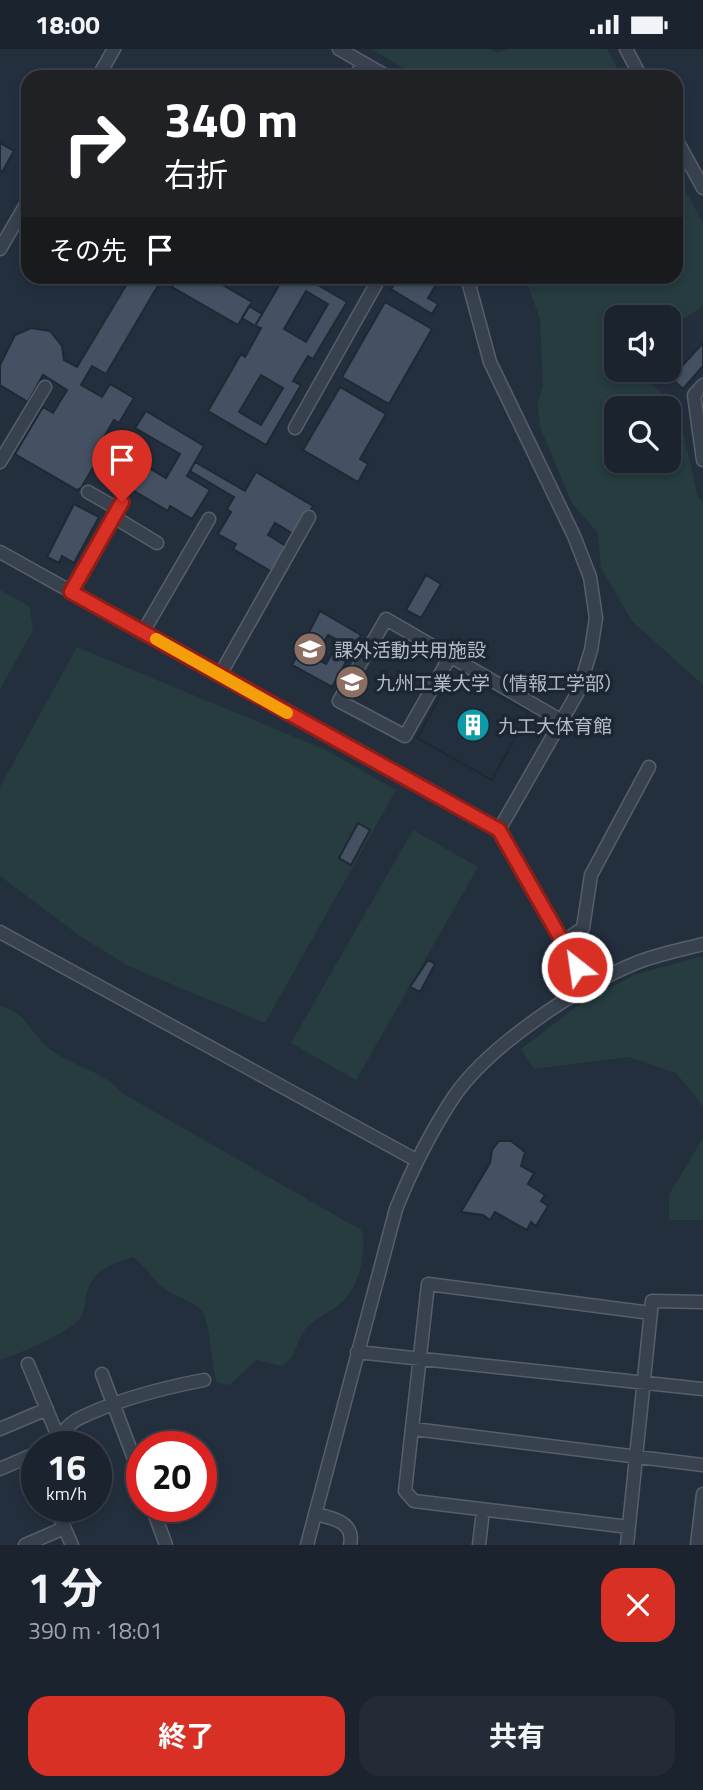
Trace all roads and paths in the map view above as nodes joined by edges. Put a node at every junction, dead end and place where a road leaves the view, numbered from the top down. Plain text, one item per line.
1 (114, 49) edge
2 (339, 49) edge
3 (626, 49) edge
4 (363, 63) junction
5 (102, 70) edge
6 (359, 70) edge
7 (376, 70) edge
8 (637, 70) edge
9 (683, 152) edge
10 (703, 188) edge
11 (21, 212) edge
12 (2, 242) edge
13 (376, 284) edge
14 (469, 284) edge
15 (703, 385) edge
16 (45, 387) dead end
17 (295, 428) dead end
18 (703, 460) edge
19 (0, 462) edge
20 (88, 492) dead end
21 (118, 509) junction
22 (309, 517) dead end
23 (209, 519) dead end
24 (157, 543) dead end
25 (0, 552) edge
26 (71, 592) junction
27 (143, 632) junction
28 (451, 655) junction
29 (220, 675) junction
30 (562, 721) junction
31 (649, 767) dead end
32 (499, 830) junction
33 (0, 932) edge
34 (563, 942) junction
35 (703, 944) edge
36 (577, 967) dead end
37 (415, 1160) junction
38 (703, 1302) edge
39 (651, 1313) junction
40 (357, 1352) junction
41 (419, 1357) junction
42 (28, 1364) dead end
43 (102, 1374) dead end
44 (204, 1380) dead end
45 (644, 1383) junction
46 (703, 1389) edge
47 (114, 1406) junction
48 (47, 1409) junction
49 (0, 1429) edge
50 (414, 1429) junction
51 (56, 1431) edge
52 (66, 1431) edge
53 (126, 1438) edge
54 (636, 1455) junction
55 (21, 1462) edge
56 (703, 1465) edge
57 (0, 1469) edge
58 (703, 1494) edge
59 (315, 1514) junction
60 (482, 1519) dead end
61 (61, 1522) edge
62 (158, 1522) edge
63 (629, 1527) junction
64 (64, 1528) junction
65 (25, 1545) edge
66 (72, 1545) edge
67 (166, 1545) edge
68 (307, 1545) edge
69 (350, 1545) edge
70 (479, 1545) edge
71 (627, 1545) edge
72 (697, 1545) edge

1 - 5 street
2 - 4 street
3 - 8 street
4 - 6 street
4 - 7 street
9 - 10 street
11 - 12 street
13 - 17 street
14 - 30 street
15 - 18 street
16 - 19 street
20 - 21 street
21 - 24 street
21 - 26 street
22 - 29 street
23 - 27 street
25 - 26 street
26 - 27 street
27 - 29 street
28 - 28 street
28 - 30 street
29 - 32 street
30 - 32 street
31 - 34 street
32 - 34 street
33 - 37 street
34 - 36 street
35 - 37 street
37 - 40 street
38 - 39 street
39 - 41 street
39 - 45 street
40 - 41 street
40 - 59 street
41 - 45 street
41 - 50 street
42 - 48 street
43 - 47 street
44 - 47 street
45 - 46 street
45 - 54 street
47 - 52 street
47 - 53 street
48 - 49 street
48 - 51 street
50 - 54 street
50 - 63 street
54 - 56 street
54 - 63 street
55 - 57 street
58 - 72 street
59 - 68 street
59 - 69 street
60 - 70 street
61 - 64 street
62 - 67 street
63 - 71 street
64 - 65 street
64 - 66 street

